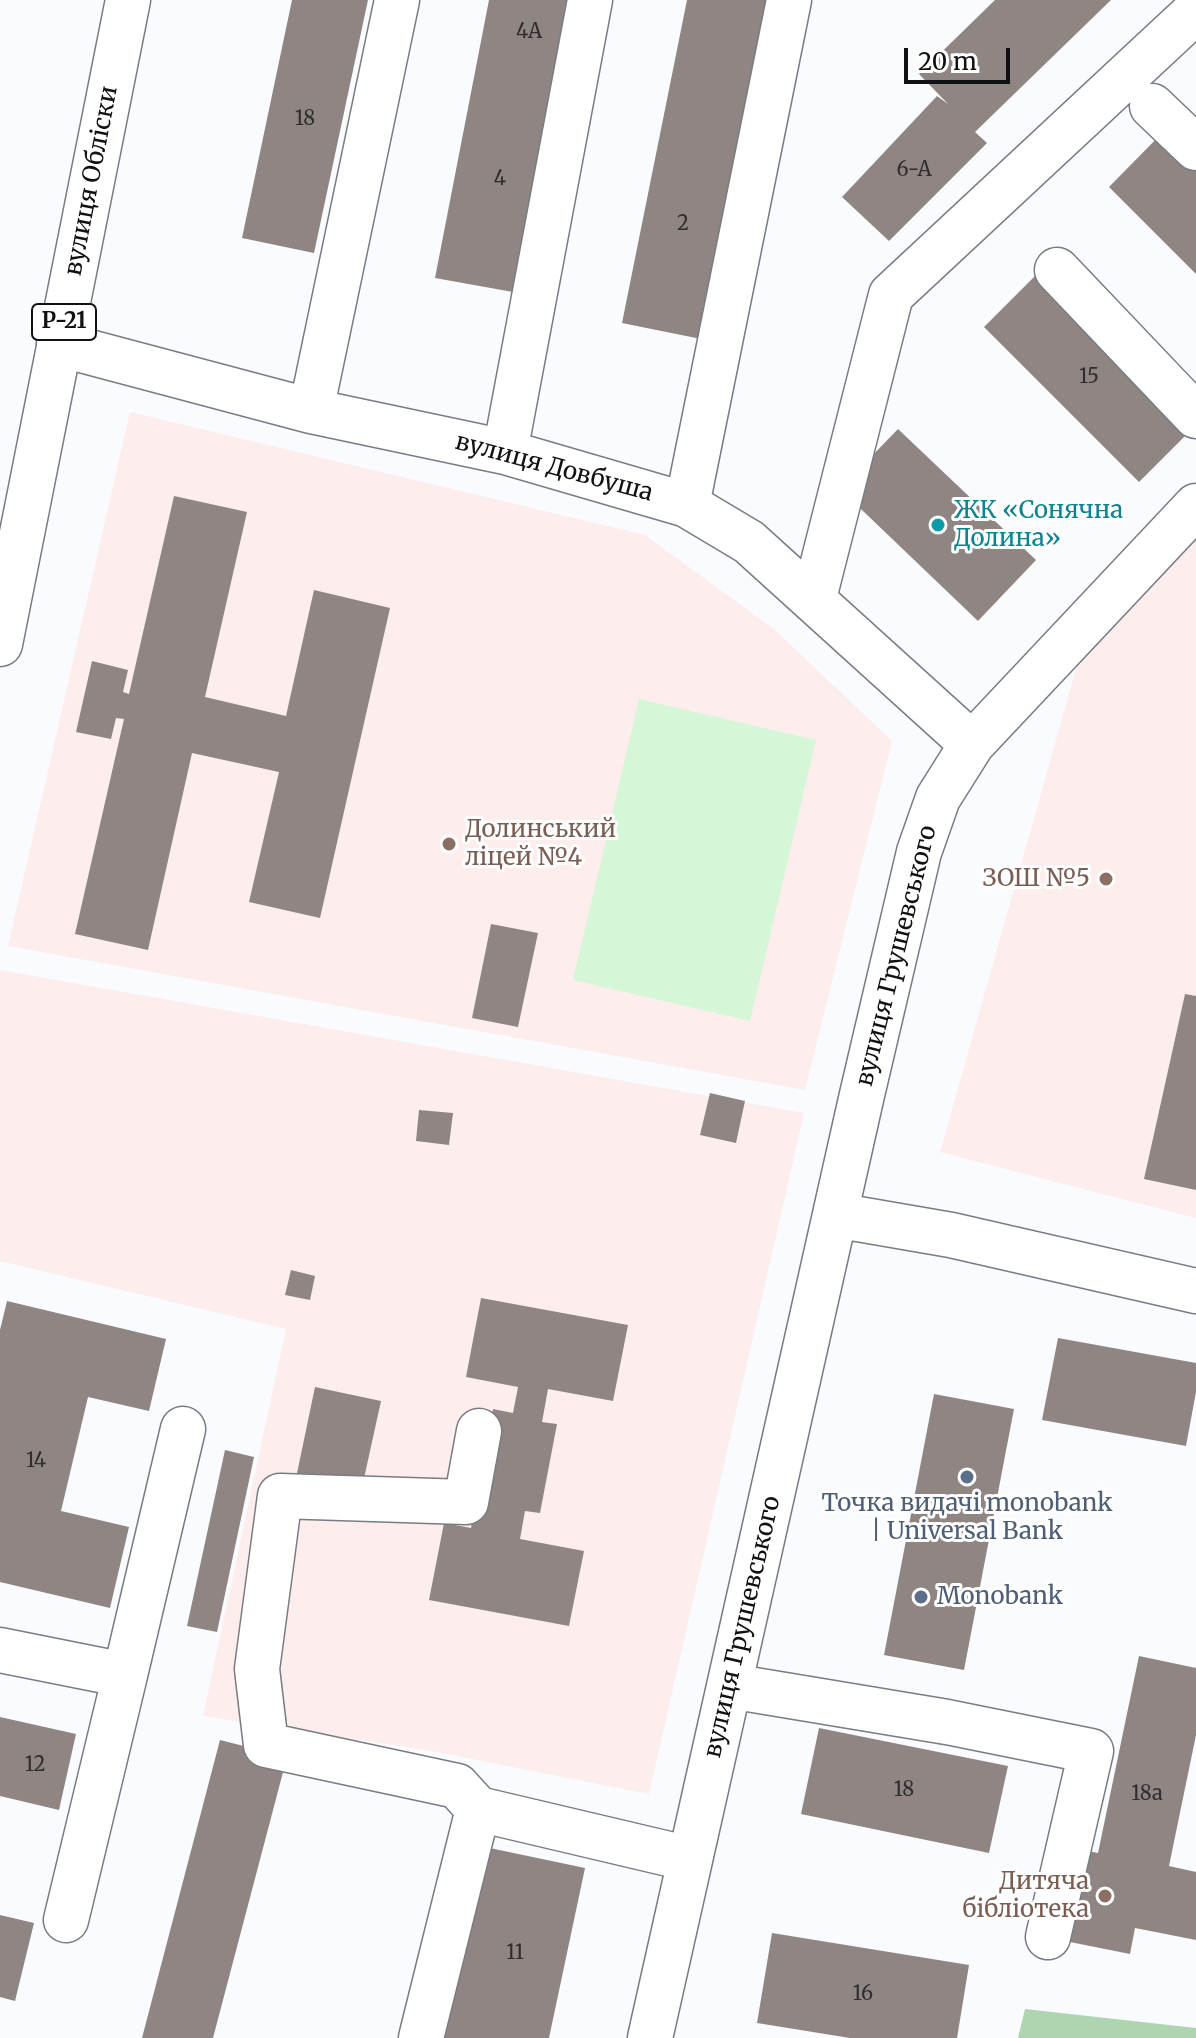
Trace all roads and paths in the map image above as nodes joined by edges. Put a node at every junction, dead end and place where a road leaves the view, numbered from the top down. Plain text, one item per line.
1 (128, 0) edge
2 (397, 0) edge
3 (590, 0) edge
4 (789, 0) edge
5 (1196, 11) edge
6 (1152, 106) dead end
7 (1196, 148) edge
8 (1057, 270) dead end
9 (59, 344) junction
10 (311, 411) junction
11 (1196, 416) edge
12 (505, 452) junction
13 (687, 505) junction
14 (1196, 506) edge
15 (814, 598) junction
16 (0, 644) edge
17 (972, 744) junction
18 (835, 1215) junction
19 (1196, 1291) edge
20 (183, 1429) dead end
21 (479, 1431) dead end
22 (0, 1650) edge
23 (125, 1675) junction
24 (730, 1686) junction
25 (478, 1809) junction
26 (690, 1859) junction
27 (66, 1920) dead end
28 (1048, 1937) dead end
29 (421, 2038) edge
30 (650, 2038) edge

1 - 9 street, вулиця Обліски / Р-21
2 - 10 street
3 - 12 street
4 - 13 street
5 - 15 street
6 - 7 street
8 - 11 street
9 - 10 street, вулиця Довбуша
9 - 16 street, вулиця Обліски / Р-21
10 - 12 street, вулиця Довбуша
12 - 13 street, вулиця Довбуша
13 - 15 street, вулиця Довбуша
14 - 17 street, вулиця Грушевського
15 - 17 street, вулиця Довбуша
17 - 18 street, вулиця Грушевського
18 - 19 street
18 - 24 street, вулиця Грушевського
20 - 23 street
21 - 25 street
22 - 23 street
23 - 27 street
24 - 26 street, вулиця Грушевського
24 - 28 street
25 - 26 street
25 - 29 street
26 - 30 street, вулиця Грушевського

